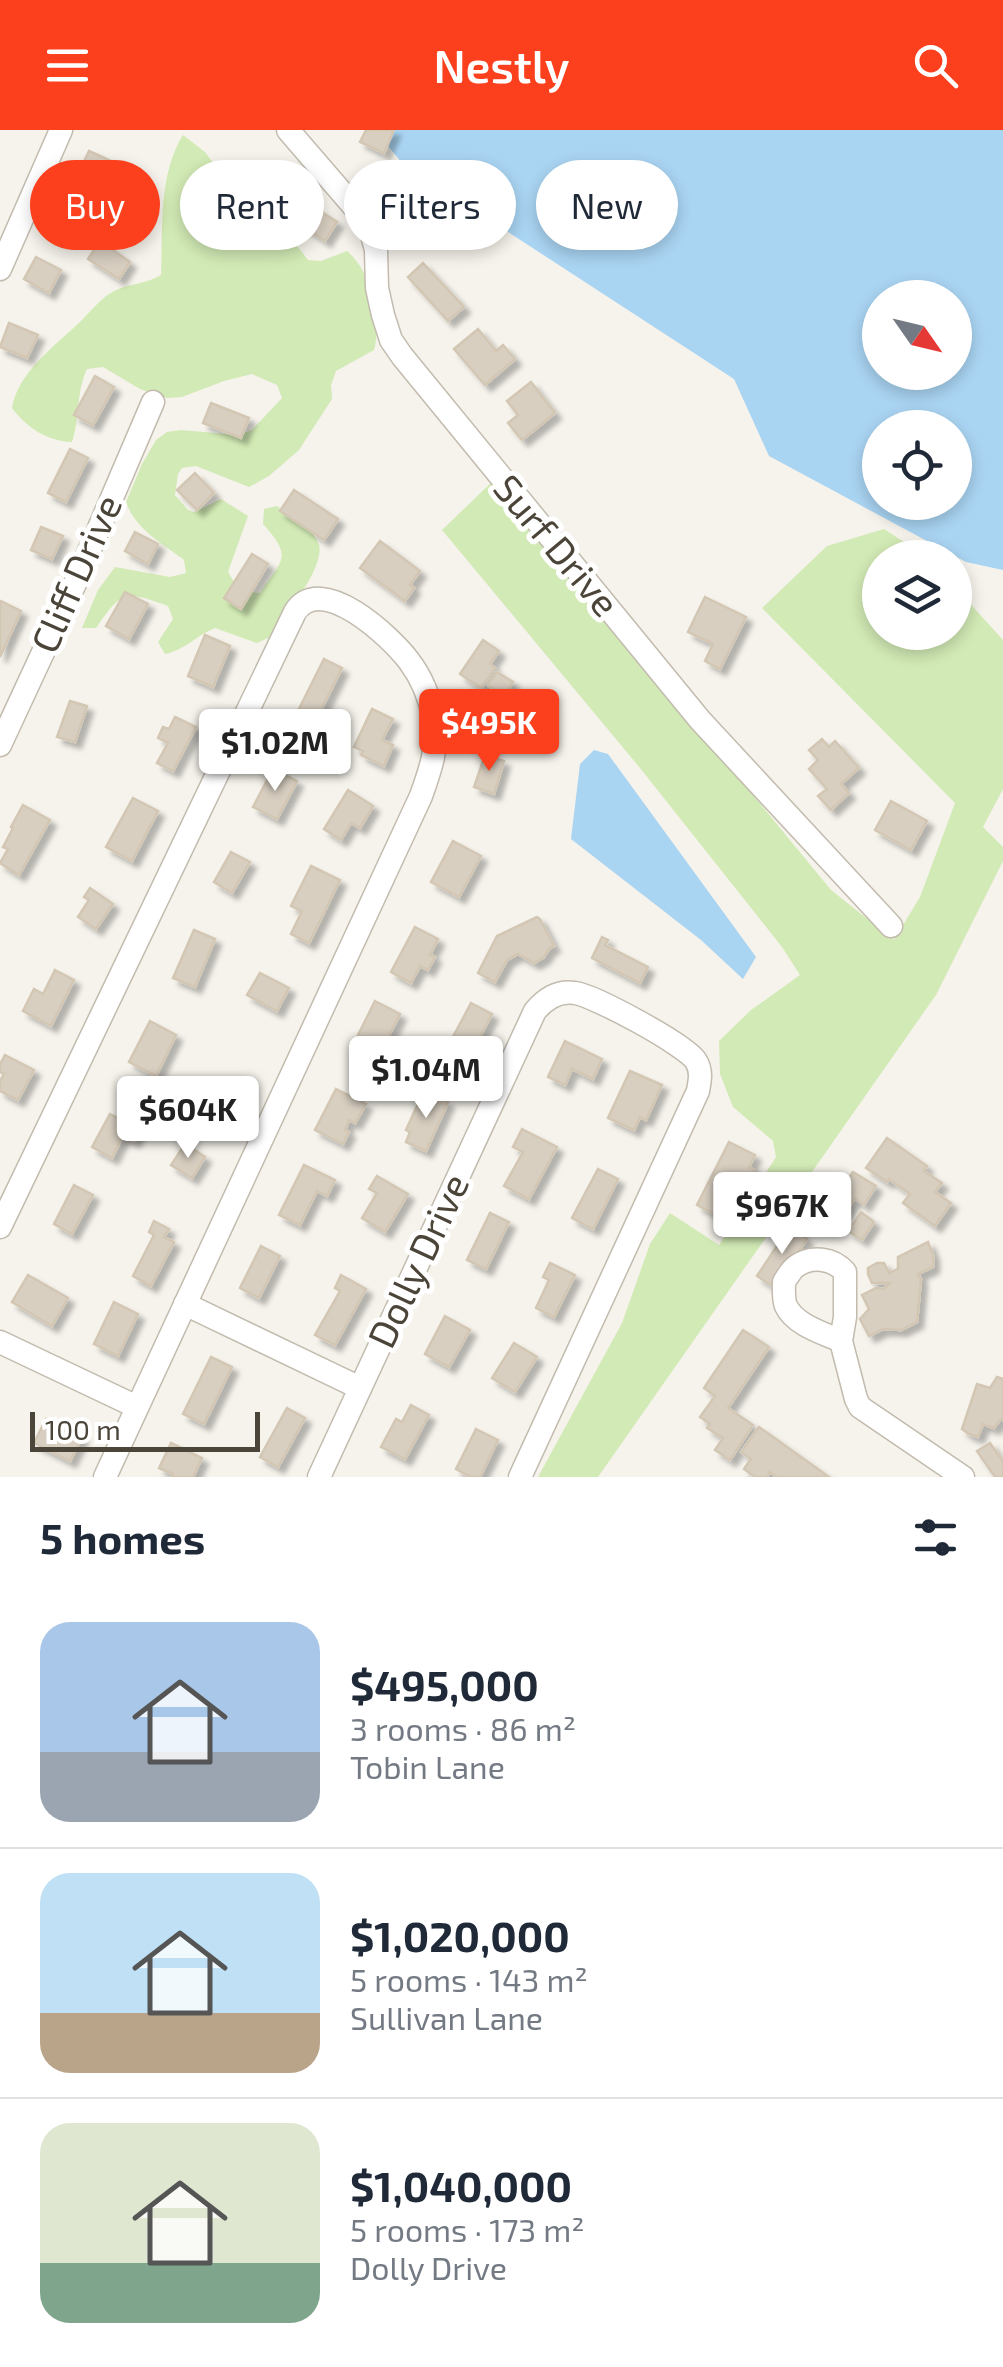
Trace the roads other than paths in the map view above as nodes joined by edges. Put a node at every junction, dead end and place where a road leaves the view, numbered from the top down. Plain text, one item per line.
1 (61, 130) edge
2 (288, 130) edge
3 (0, 268) edge
4 (153, 402) dead end
5 (6, 717) edge
6 (0, 745) edge
7 (891, 926) dead end
8 (0, 1227) edge
9 (184, 1304) junction
10 (841, 1341) dead end
11 (0, 1342) edge
12 (360, 1388) junction
13 (137, 1407) junction
14 (105, 1477) edge
15 (319, 1477) edge
16 (520, 1477) edge
17 (963, 1477) edge

1 - 3 street
2 - 7 street, Surf Drive
4 - 5 street, Cliff Drive
5 - 6 street, Cliff Drive
8 - 9 street
9 - 12 street
9 - 13 street
10 - 17 street
11 - 13 street
12 - 15 street, Dolly Drive
12 - 16 street, Dolly Drive
13 - 14 street

